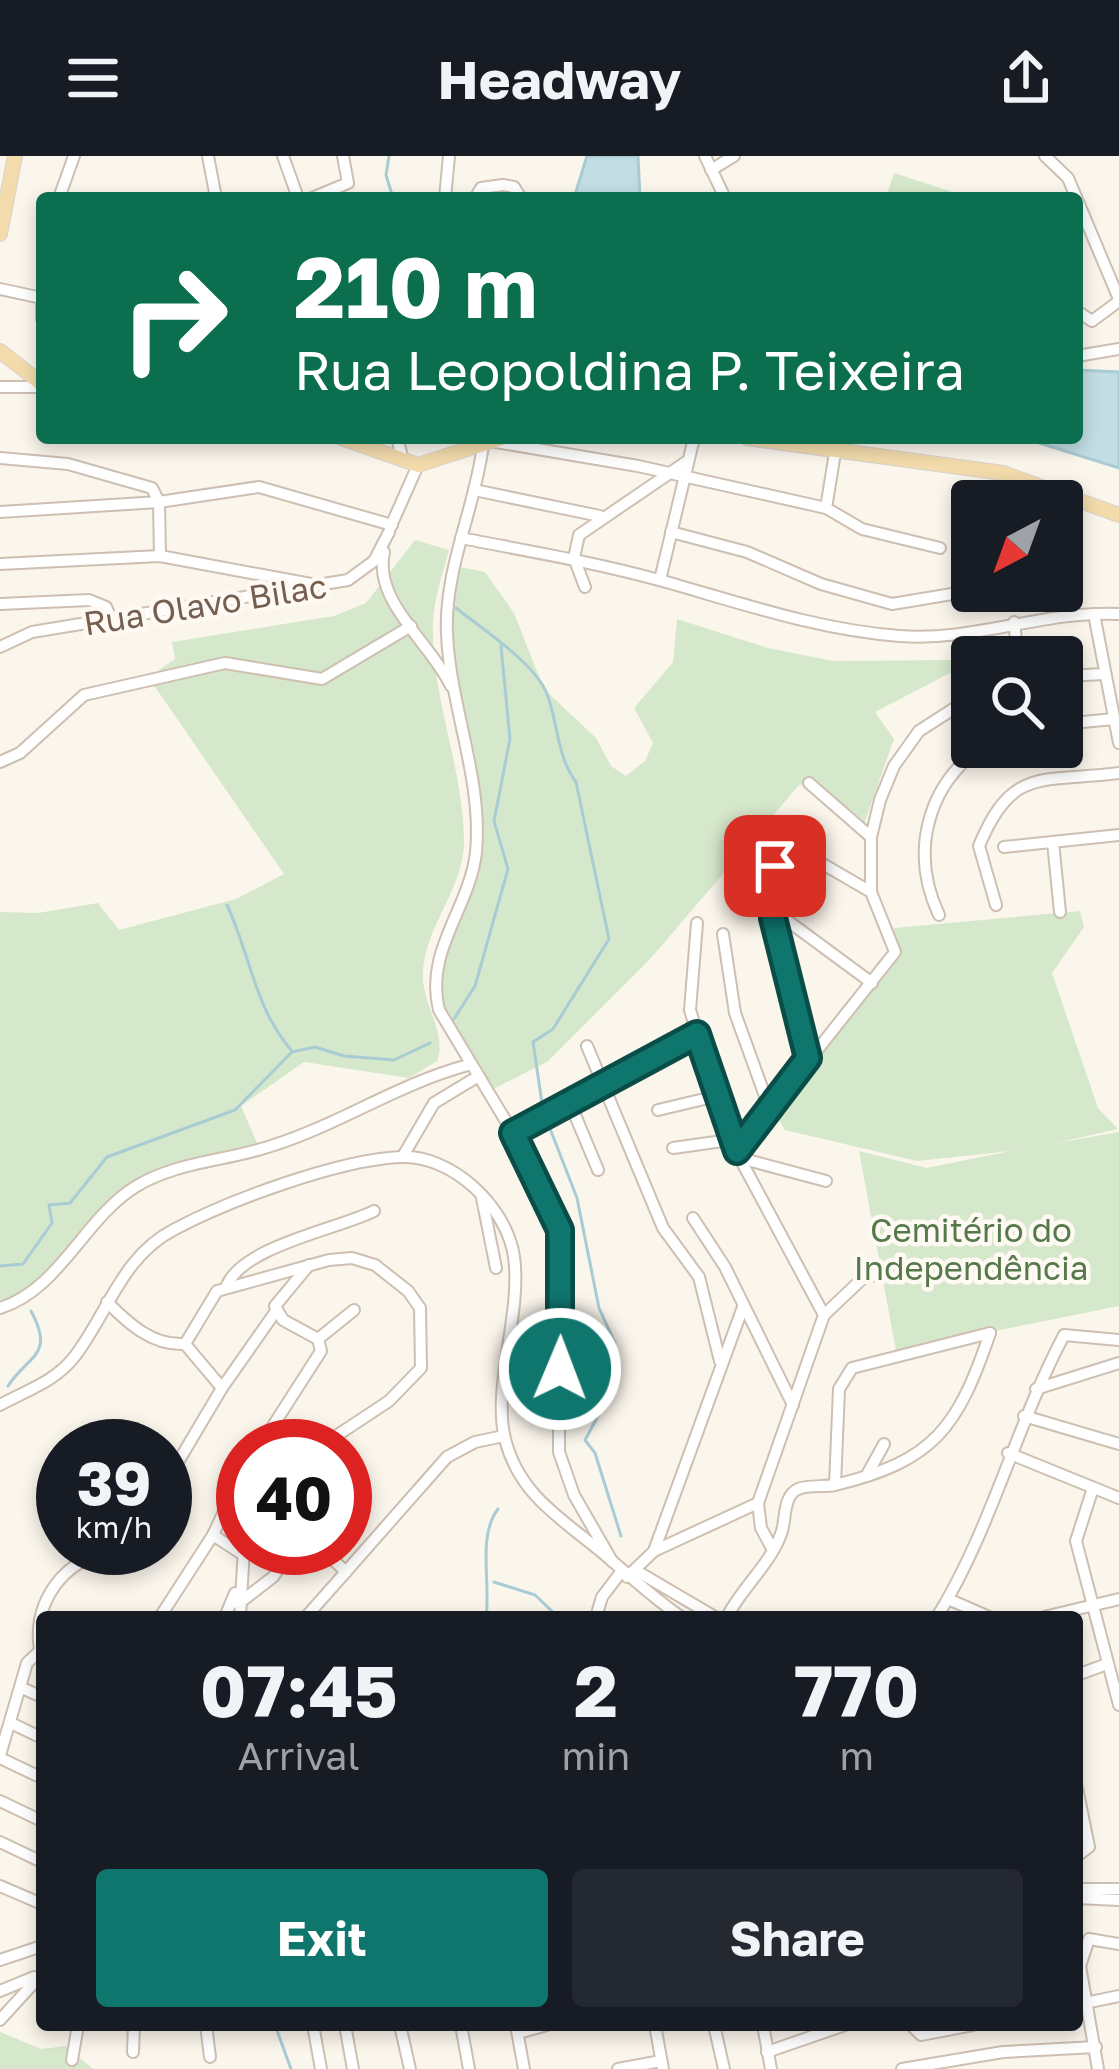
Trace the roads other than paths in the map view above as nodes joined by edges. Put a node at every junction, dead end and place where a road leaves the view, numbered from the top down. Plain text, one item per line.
1 (15, 156) edge
2 (74, 156) edge
3 (208, 156) edge
4 (283, 156) edge
5 (343, 156) edge
6 (449, 156) edge
7 (705, 156) edge
8 (734, 156) edge
9 (1046, 156) edge
10 (711, 170) junction
11 (4, 184) edge
12 (61, 192) edge
13 (215, 192) edge
14 (296, 192) edge
15 (326, 192) edge
16 (446, 192) edge
17 (722, 192) edge
18 (1074, 192) edge
19 (1083, 214) edge
20 (0, 234) edge
21 (0, 290) edge
22 (36, 299) edge
23 (1119, 300) edge
24 (1083, 315) edge
25 (1119, 350) edge
26 (0, 351) edge
27 (1083, 355) edge
28 (36, 380) edge
29 (36, 385) edge
30 (0, 387) edge
31 (357, 444) edge
32 (400, 444) edge
33 (478, 444) edge
34 (488, 444) edge
35 (506, 444) edge
36 (692, 444) edge
37 (783, 444) edge
38 (836, 453) junction
39 (0, 458) edge
40 (686, 462) junction
41 (410, 463) junction
42 (666, 473) junction
43 (685, 479) junction
44 (474, 490) junction
45 (159, 502) junction
46 (826, 508) junction
47 (0, 512) edge
48 (1119, 515) edge
49 (600, 516) junction
50 (391, 528) junction
51 (671, 532) junction
52 (461, 538) junction
53 (940, 548) dead end
54 (160, 556) junction
55 (574, 558) junction
56 (0, 564) edge
57 (660, 580) junction
58 (316, 585) junction
59 (586, 587) dead end
60 (951, 594) edge
61 (0, 604) edge
62 (1094, 614) junction
63 (1119, 614) edge
64 (112, 620) junction
65 (1014, 622) junction
66 (411, 626) junction
67 (1016, 636) edge
68 (0, 647) edge
69 (1105, 674) junction
70 (1083, 675) edge
71 (458, 703) junction
72 (951, 708) edge
73 (1114, 719) junction
74 (1083, 722) edge
75 (1119, 743) edge
76 (0, 762) edge
77 (957, 768) edge
78 (1119, 773) edge
79 (808, 783) dead end
80 (1119, 835) edge
81 (871, 837) junction
82 (1053, 842) junction
83 (1004, 847) dead end
84 (871, 892) junction
85 (996, 905) dead end
86 (772, 910) junction
87 (1060, 912) dead end
88 (939, 915) dead end
89 (697, 923) dead end
90 (723, 934) dead end
91 (872, 982) junction
92 (697, 1034) junction
93 (586, 1046) dead end
94 (808, 1058) junction
95 (469, 1065) junction
96 (477, 1077) junction
97 (602, 1085) junction
98 (716, 1096) junction
99 (570, 1103) junction
100 (770, 1107) junction
101 (658, 1110) dead end
102 (513, 1133) junction
103 (674, 1148) dead end
104 (736, 1149) junction
105 (403, 1156) junction
106 (598, 1170) dead end
107 (826, 1181) dead end
108 (482, 1195) junction
109 (374, 1211) dead end
110 (693, 1218) dead end
111 (310, 1264) junction
112 (496, 1268) dead end
113 (878, 1274) dead end
114 (227, 1285) junction
115 (107, 1302) junction
116 (743, 1307) junction
117 (2, 1310) edge
118 (354, 1310) dead end
119 (276, 1311) junction
120 (824, 1315) junction
121 (318, 1340) junction
122 (1119, 1340) edge
123 (185, 1344) junction
124 (720, 1360) junction
125 (1119, 1363) edge
126 (222, 1388) junction
127 (1036, 1389) junction
128 (1, 1403) edge
129 (793, 1405) junction
130 (1024, 1416) junction
131 (279, 1419) edge
132 (359, 1419) edge
133 (504, 1436) junction
134 (192, 1439) edge
135 (884, 1444) dead end
136 (1119, 1444) edge
137 (1008, 1453) junction
138 (868, 1473) junction
139 (835, 1485) junction
140 (1093, 1488) junction
141 (1119, 1498) edge
142 (758, 1503) junction
143 (216, 1529) edge
144 (213, 1535) junction
145 (216, 1537) edge
146 (372, 1542) edge
147 (773, 1550) junction
148 (654, 1551) junction
149 (624, 1570) junction
150 (70, 1575) edge
151 (239, 1575) edge
152 (273, 1575) edge
153 (343, 1575) edge
154 (238, 1585) junction
155 (948, 1599) junction
156 (1119, 1599) edge
157 (1092, 1605) junction
158 (42, 1611) edge
159 (164, 1611) edge
160 (227, 1611) edge
161 (239, 1611) edge
162 (311, 1611) edge
163 (598, 1611) edge
164 (674, 1611) edge
165 (703, 1611) edge
166 (731, 1611) edge
167 (941, 1611) edge
168 (975, 1611) edge
169 (1068, 1611) edge
170 (36, 1656) edge
171 (1113, 1667) edge
172 (1083, 1674) edge
173 (22, 1688) junction
174 (36, 1694) edge
175 (1119, 1705) edge
176 (13, 1724) junction
177 (36, 1735) edge
178 (0, 1757) edge
179 (36, 1775) edge
180 (0, 1802) edge
181 (36, 1818) edge
182 (0, 1842) edge
183 (36, 1859) edge
184 (0, 1886) edge
185 (1119, 1889) edge
186 (1083, 1892) edge
187 (1083, 1895) edge
188 (1119, 1900) edge
189 (36, 1901) edge
190 (1119, 1944) edge
191 (36, 1948) edge
192 (1083, 1951) edge
193 (0, 1960) edge
194 (36, 1976) edge
195 (36, 1981) edge
196 (0, 1991) edge
197 (1119, 1996) edge
198 (1086, 2008) edge
199 (0, 2020) edge
200 (77, 2031) edge
201 (134, 2031) edge
202 (207, 2031) edge
203 (315, 2031) edge
204 (346, 2031) edge
205 (401, 2031) edge
206 (462, 2031) edge
207 (517, 2031) edge
208 (657, 2031) edge
209 (715, 2031) edge
210 (764, 2031) edge
211 (828, 2031) edge
212 (1096, 2047) junction
213 (133, 2052) dead end
214 (767, 2052) junction
215 (210, 2057) dead end
216 (72, 2060) dead end
217 (662, 2065) edge
218 (321, 2069) edge
219 (353, 2069) edge
220 (410, 2069) edge
221 (470, 2069) edge
222 (524, 2069) edge
223 (618, 2069) edge
224 (724, 2069) edge
225 (771, 2069) edge
226 (902, 2069) edge
227 (1098, 2069) edge

1 - 11 main road
2 - 12 street
3 - 13 street
4 - 14 street
5 - 15 street
6 - 16 street
7 - 10 street
8 - 10 street
9 - 18 street
10 - 17 street
11 - 20 main road
19 - 23 street
21 - 22 street
23 - 24 street
25 - 27 street
26 - 28 main road
29 - 30 street
31 - 41 main road
32 - 41 street
33 - 41 main road
34 - 44 street
35 - 42 street
36 - 40 street
37 - 38 main road
38 - 46 street
38 - 48 main road
39 - 45 street
40 - 42 street
40 - 43 street
41 - 50 street, Rua Olavo Bilac
42 - 43 street
42 - 49 street
43 - 46 street
43 - 51 street
44 - 49 street
44 - 52 street
45 - 47 street
45 - 50 street
45 - 54 street
46 - 53 street
49 - 55 street
50 - 58 street, Rua Olavo Bilac
50 - 66 street, Rua Olavo Bilac
51 - 57 street
51 - 60 street
52 - 55 street
52 - 71 street
54 - 56 street
54 - 58 street
55 - 57 street
55 - 59 street
57 - 65 street
58 - 64 street, Rua Olavo Bilac
61 - 64 street
62 - 63 street
62 - 65 street
62 - 69 street
64 - 68 street, Rua Olavo Bilac
65 - 67 street
66 - 71 street, Rua Olavo Bilac
66 - 76 street
69 - 70 street
69 - 73 street
71 - 95 street
72 - 81 street
73 - 74 street
73 - 75 street
77 - 88 street
78 - 85 street
79 - 81 street
80 - 82 street
81 - 84 street
82 - 83 street
82 - 87 street
84 - 86 street
84 - 91 street
86 - 91 street
86 - 94 street
89 - 92 street
90 - 100 street
91 - 94 street
92 - 97 street
92 - 98 street
93 - 97 street
94 - 100 street
95 - 96 street
95 - 117 street
96 - 102 street
96 - 105 street
97 - 99 street
97 - 124 street
98 - 101 street
98 - 104 street
99 - 102 street
99 - 106 street
100 - 104 street
102 - 149 street
103 - 104 street
104 - 107 street
104 - 120 street
105 - 108 street
105 - 115 street
108 - 112 street
108 - 133 street
109 - 114 street
110 - 116 street
111 - 114 street
111 - 119 street
111 - 132 street
113 - 120 street
114 - 123 street
115 - 123 street
115 - 128 street
116 - 124 street
116 - 129 street
118 - 121 street
119 - 121 street
119 - 126 street
120 - 129 street
121 - 131 street
122 - 127 street
123 - 126 street
124 - 148 street
125 - 127 street
126 - 134 street
127 - 130 street
129 - 142 street
130 - 136 street
130 - 137 street
133 - 146 street
133 - 149 street
135 - 138 street
137 - 140 street
137 - 155 street
138 - 139 street
138 - 139 street
139 - 147 street
140 - 141 street
140 - 157 street
142 - 147 street
142 - 148 street
143 - 144 street
144 - 145 street
144 - 159 street
147 - 166 street
148 - 149 street
149 - 163 street
149 - 164 street
149 - 165 street
150 - 158 street
151 - 154 street
152 - 161 street
153 - 162 street
154 - 160 street
154 - 161 street
155 - 167 street
155 - 168 street
156 - 157 street
157 - 169 street
157 - 171 street
170 - 173 street
171 - 172 street
171 - 175 street
173 - 174 street
173 - 176 street
176 - 177 street
176 - 178 street
178 - 179 street
180 - 181 street
182 - 183 street
184 - 189 street
185 - 186 street
187 - 188 street
190 - 192 street
191 - 193 street
194 - 196 street
195 - 199 street
197 - 198 street
198 - 212 street
200 - 216 street
201 - 213 street
202 - 215 street
203 - 218 street
204 - 219 street
205 - 220 street
206 - 221 street
207 - 222 street
208 - 217 street
209 - 224 street
210 - 214 street
211 - 214 street
212 - 226 street
212 - 227 street
214 - 225 street
217 - 223 street

